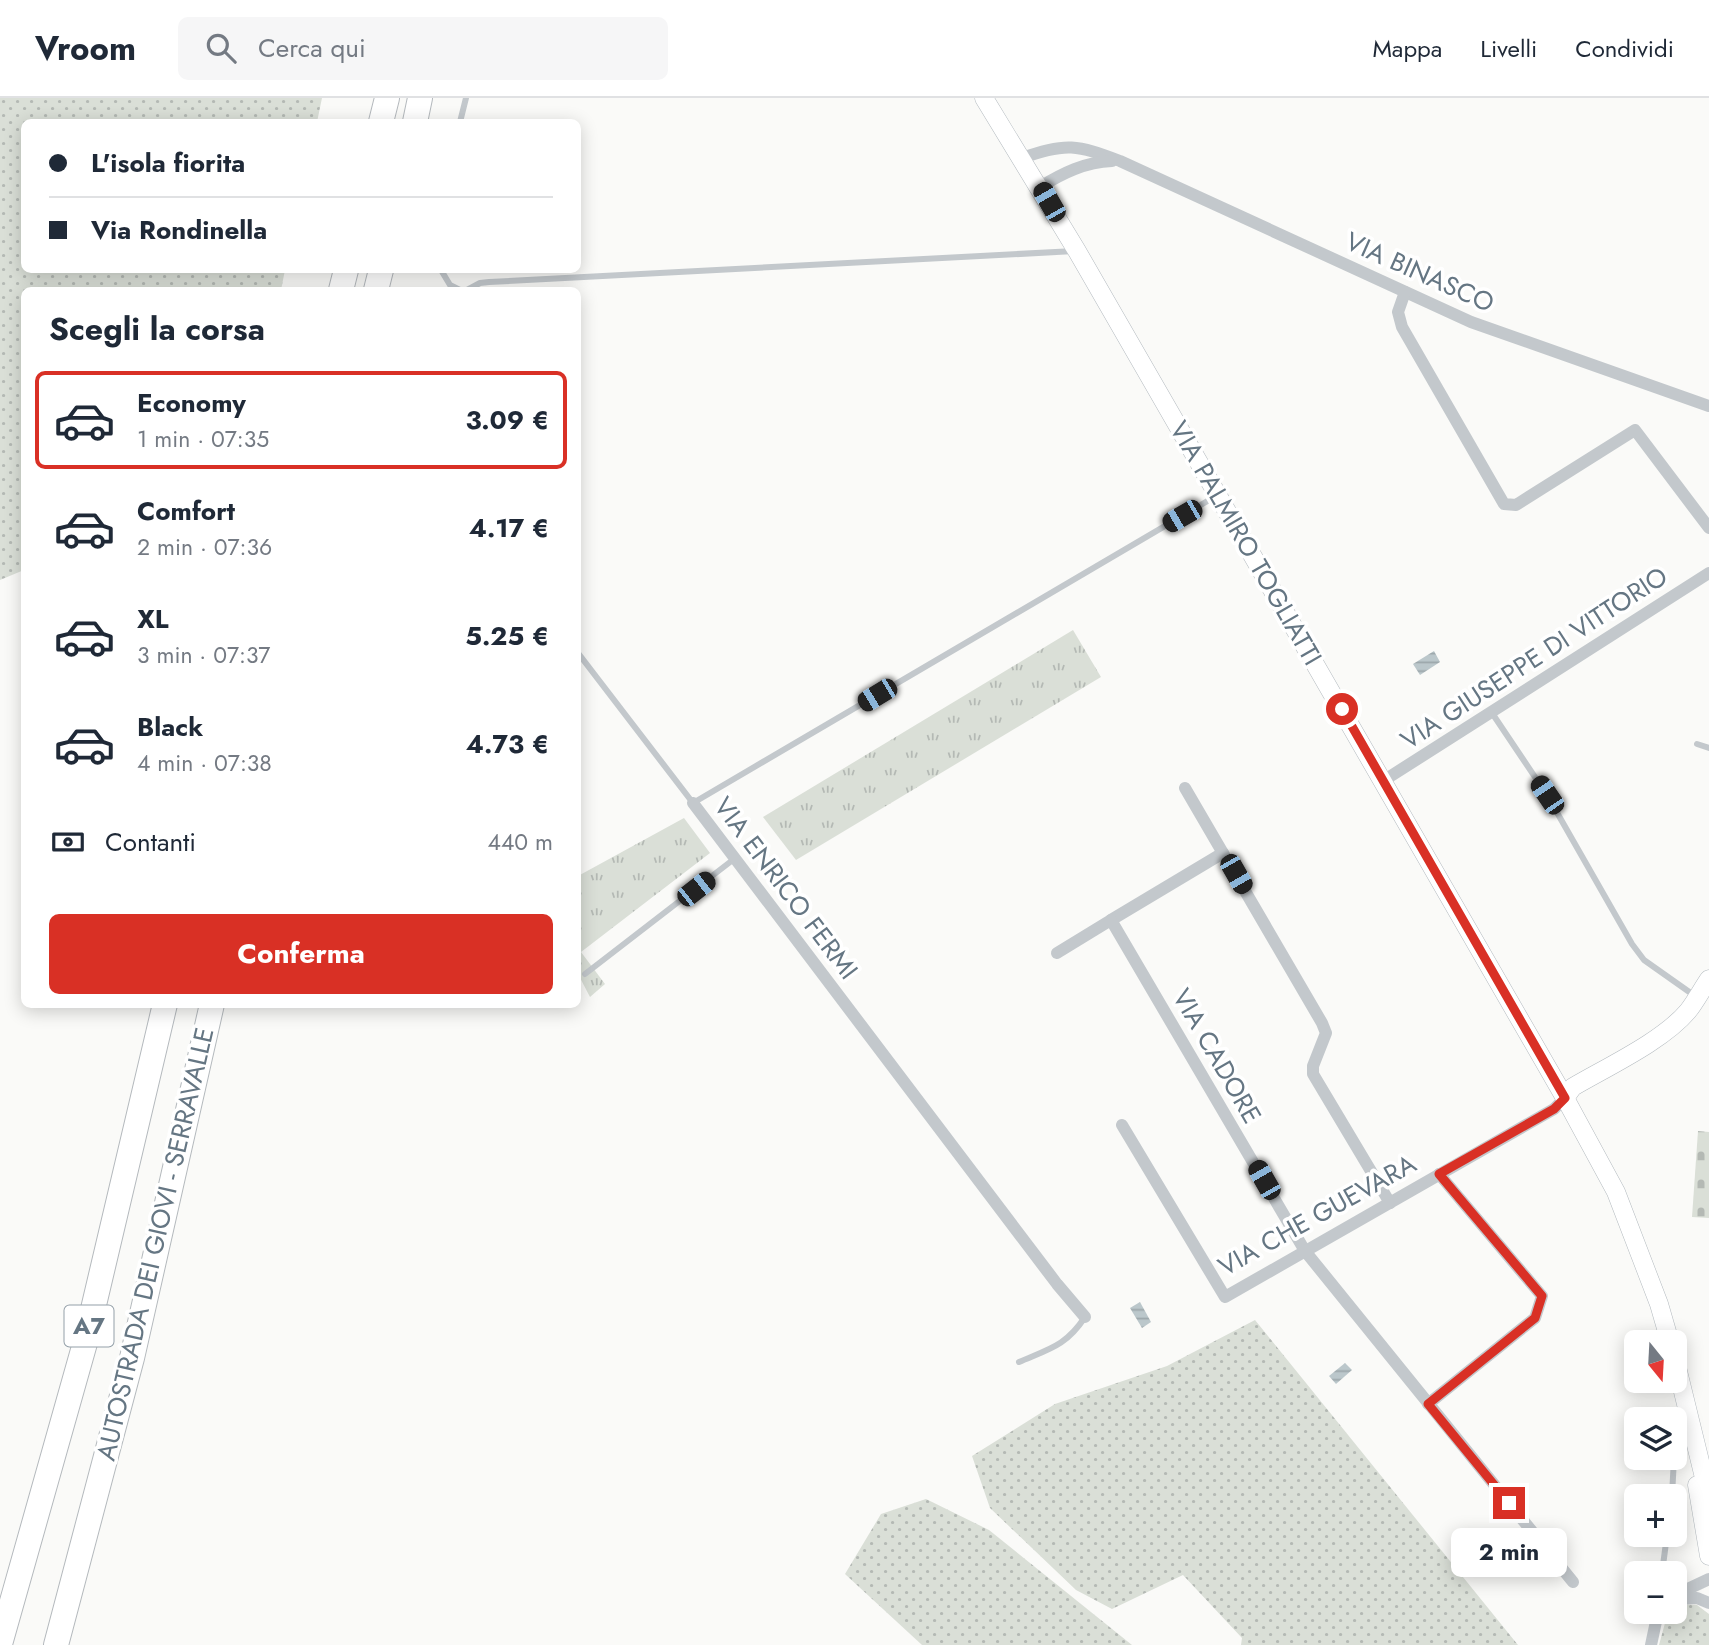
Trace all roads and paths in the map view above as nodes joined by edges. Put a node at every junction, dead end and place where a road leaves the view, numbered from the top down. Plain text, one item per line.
1 (387, 98) edge
2 (420, 98) edge
3 (466, 98) edge
4 (984, 98) edge
5 (382, 119) edge
6 (416, 119) edge
7 (461, 119) edge
8 (1022, 158) junction
9 (1120, 161) junction
10 (1040, 187) junction
11 (1077, 251) junction
12 (443, 273) edge
13 (454, 287) edge
14 (473, 287) edge
15 (1405, 292) junction
16 (1709, 406) edge
17 (1218, 495) junction
18 (1709, 528) edge
19 (1709, 573) edge
20 (581, 657) edge
21 (1492, 713) junction
22 (1697, 744) dead end
23 (1709, 748) edge
24 (1383, 781) junction
25 (1185, 788) dead end
26 (693, 803) junction
27 (1223, 853) junction
28 (734, 859) junction
29 (1111, 920) junction
30 (1057, 953) dead end
31 (585, 974) dead end
32 (1709, 979) edge
33 (1697, 997) junction
34 (164, 1008) edge
35 (211, 1008) edge
36 (1565, 1098) junction
37 (1122, 1125) dead end
38 (1439, 1174) junction
39 (1390, 1203) junction
40 (1305, 1251) junction
41 (1085, 1317) joint
42 (1667, 1330) edge
43 (1019, 1362) dead end
44 (1683, 1393) edge
45 (1428, 1404) junction
46 (1692, 1429) junction
47 (1709, 1498) edge
48 (1709, 1556) edge
49 (1709, 1579) edge
50 (1573, 1582) dead end
51 (1687, 1591) edge
52 (1687, 1597) edge
53 (1709, 1603) edge
54 (1655, 1624) edge
55 (0, 1644) edge
56 (56, 1645) edge
57 (1651, 1645) edge

1 - 5 highway
2 - 6 highway
3 - 7 lane
4 - 8 street, VIA PALMIRO TOGLIATTI
8 - 9 street, VIA BINASCO
8 - 10 street, VIA PALMIRO TOGLIATTI
9 - 10 street
9 - 15 street, VIA BINASCO
10 - 11 street, VIA PALMIRO TOGLIATTI
11 - 14 lane
11 - 17 street, VIA PALMIRO TOGLIATTI
12 - 13 lane
15 - 16 street, VIA BINASCO
15 - 18 street
17 - 24 street, VIA PALMIRO TOGLIATTI
17 - 26 lane, VIA ENRICO FERMI
19 - 21 street, VIA GIUSEPPE DI VITTORIO
20 - 26 lane
21 - 24 street, VIA GIUSEPPE DI VITTORIO
21 - 33 lane
22 - 23 lane
24 - 36 street, VIA PALMIRO TOGLIATTI
25 - 27 street
26 - 28 street, VIA ENRICO FERMI
27 - 29 street
27 - 39 street
28 - 31 lane
28 - 41 street, VIA ENRICO FERMI
29 - 30 street
29 - 40 street, VIA CADORE
32 - 33 street
33 - 36 street
34 - 55 highway, AUTOSTRADA DEI GIOVI - SERRAVALLE / A7
35 - 56 highway, AUTOSTRADA DEI GIOVI - SERRAVALLE / A7
36 - 38 street, VIA CHE GUEVARA
36 - 42 street, VIA PALMIRO TOGLIATTI
37 - 40 street, VIA CHE GUEVARA
38 - 39 street, VIA CHE GUEVARA
38 - 45 street
39 - 40 street, VIA CHE GUEVARA
40 - 45 street, VIA CADORE
41 - 43 lane
44 - 46 street
45 - 50 street, VIA CADORE
46 - 47 street
46 - 48 street
49 - 51 street
52 - 53 street
54 - 57 street

